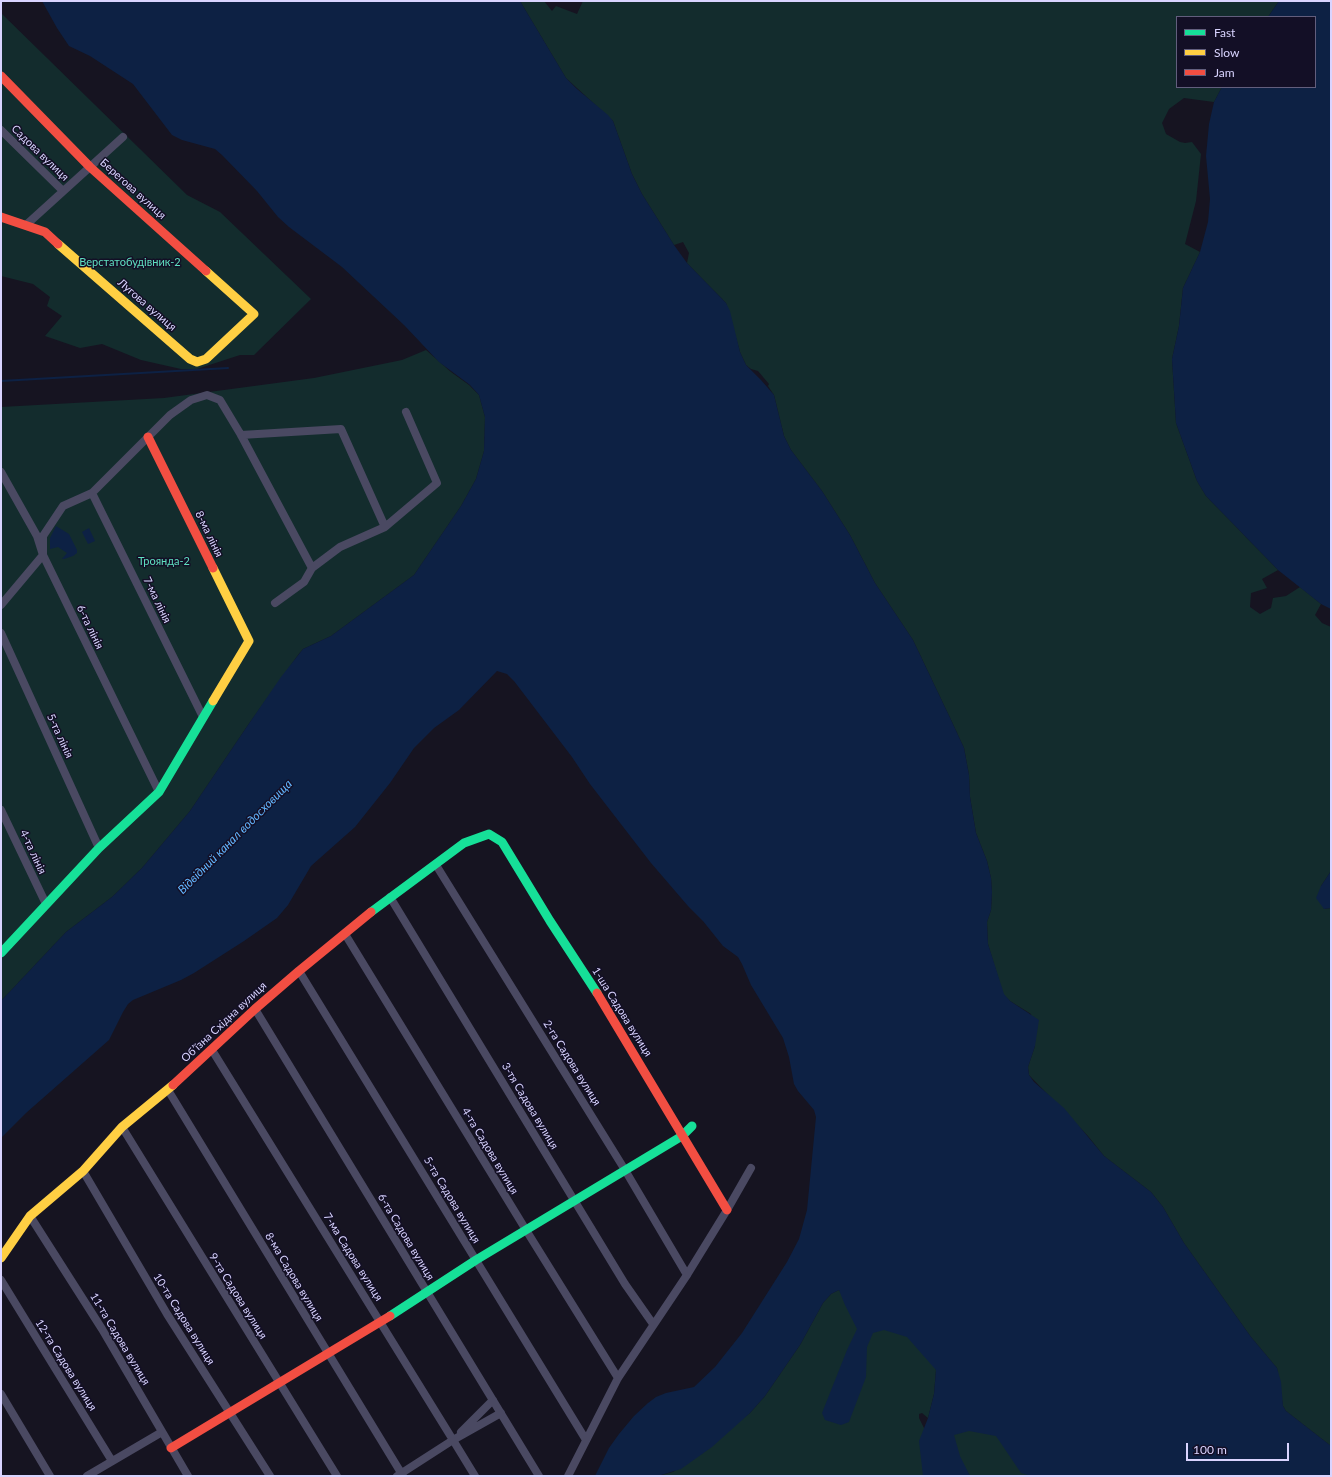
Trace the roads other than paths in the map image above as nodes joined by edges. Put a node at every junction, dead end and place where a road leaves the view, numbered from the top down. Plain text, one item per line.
1 (1, 76) edge
2 (1, 130) edge
3 (123, 137) dead end
4 (90, 167) junction
5 (63, 191) junction
6 (1, 217) edge
7 (26, 224) junction
8 (197, 362) joint
9 (406, 412) dead end
10 (241, 435) junction
11 (148, 437) junction
12 (1, 472) edge
13 (92, 493) junction
14 (385, 527) junction
15 (43, 555) junction
16 (312, 568) junction
17 (275, 603) dead end
18 (1, 605) edge
19 (1, 634) edge
20 (203, 717) junction
21 (159, 792) junction
22 (1, 810) edge
23 (489, 834) joint
24 (99, 848) junction
25 (436, 865) junction
26 (390, 897) junction
27 (46, 904) junction
28 (345, 934) junction
29 (1, 953) edge
30 (299, 971) junction
31 (255, 1008) junction
32 (212, 1050) junction
33 (168, 1090) junction
34 (692, 1126) dead end
35 (122, 1127) junction
36 (682, 1136) junction
37 (751, 1168) dead end
38 (625, 1170) junction
39 (84, 1171) junction
40 (574, 1201) junction
41 (727, 1210) junction
42 (30, 1216) junction
43 (526, 1230) junction
44 (1, 1258) edge
45 (476, 1260) junction
46 (687, 1275) junction
47 (1, 1280) edge
48 (427, 1293) junction
49 (381, 1322) junction
50 (653, 1324) junction
51 (328, 1354) junction
52 (618, 1378) junction
53 (279, 1383) junction
54 (1, 1394) edge
55 (493, 1400) junction
56 (230, 1413) junction
57 (501, 1414) junction
58 (162, 1432) junction
59 (454, 1440) junction
60 (586, 1440) junction
61 (171, 1448) junction
62 (112, 1461) junction
63 (100, 1473) edge
64 (400, 1475) edge
65 (50, 1476) edge
66 (87, 1476) edge
67 (188, 1476) edge
68 (270, 1476) edge
69 (337, 1476) edge
70 (474, 1476) edge
71 (539, 1476) edge
72 (568, 1476) edge

1 - 4 street, Берегова вулиця
2 - 5 street, Садова вулиця
3 - 4 street
4 - 5 street
4 - 8 street, Берегова вулиця
5 - 7 street
6 - 7 street, Лугова вулиця
7 - 8 street, Лугова вулиця
9 - 14 street
10 - 11 street
10 - 14 street
10 - 16 street
11 - 13 street
11 - 20 street, 8-ма лінія
12 - 15 street, 6-та лінія
13 - 15 street
13 - 20 street, 7-ма лінія
14 - 16 street
15 - 18 street
15 - 21 street, 6-та лінія
16 - 17 street
19 - 24 street, 5-та лінія
20 - 21 street
21 - 24 street
22 - 27 street, 4-та лінія
23 - 25 street, Обʼїзна Східна вулиця
23 - 36 street, 1-ша Садова вулиця
24 - 27 street
25 - 26 street, Обʼїзна Східна вулиця
25 - 38 street, 2-га Садова вулиця
26 - 28 street, Обʼїзна Східна вулиця
26 - 40 street, 3-тя Садова вулиця
27 - 29 street
28 - 30 street, Обʼїзна Східна вулиця
28 - 43 street, 4-та Садова вулиця
30 - 31 street, Обʼїзна Східна вулиця
30 - 45 street, 5-та Садова вулиця
31 - 32 street, Обʼїзна Східна вулиця
31 - 48 street, 6-та Садова вулиця
32 - 33 street, Обʼїзна Східна вулиця
32 - 49 street, 7-ма Садова вулиця
33 - 35 street, Обʼїзна Східна вулиця
33 - 51 street, 8-ма Садова вулиця
34 - 36 street
35 - 39 street, Обʼїзна Східна вулиця
35 - 53 street, 9-та Садова вулиця
36 - 38 street
36 - 41 street, 1-ша Садова вулиця
37 - 41 street
38 - 40 street
38 - 46 street, 2-га Садова вулиця
39 - 42 street, Обʼїзна Східна вулиця
39 - 56 street, 10-та Садова вулиця
40 - 43 street
40 - 50 street, 3-тя Садова вулиця
41 - 46 street
42 - 44 street, Обʼїзна Східна вулиця
42 - 58 street, 11-та Садова вулиця
43 - 45 street
43 - 52 street, 4-та Садова вулиця
45 - 48 street
45 - 60 street, 5-та Садова вулиця
46 - 50 street
47 - 62 street, 12-та Садова вулиця
48 - 49 street
48 - 55 street, 6-та Садова вулиця
49 - 51 street
49 - 59 street, 7-ма Садова вулиця
50 - 52 street
51 - 53 street
51 - 64 street, 8-ма Садова вулиця
52 - 60 street
53 - 56 street
53 - 69 street, 9-та Садова вулиця
54 - 65 street
55 - 57 street, 6-та Садова вулиця
55 - 59 street
56 - 61 street
56 - 68 street, 10-та Садова вулиця
57 - 59 street
57 - 71 street, 6-та Садова вулиця
58 - 61 street, 11-та Садова вулиця
58 - 62 street
59 - 64 street
59 - 70 street, 7-ма Садова вулиця
60 - 72 street
61 - 67 street, 11-та Садова вулиця
62 - 63 street
63 - 66 street

